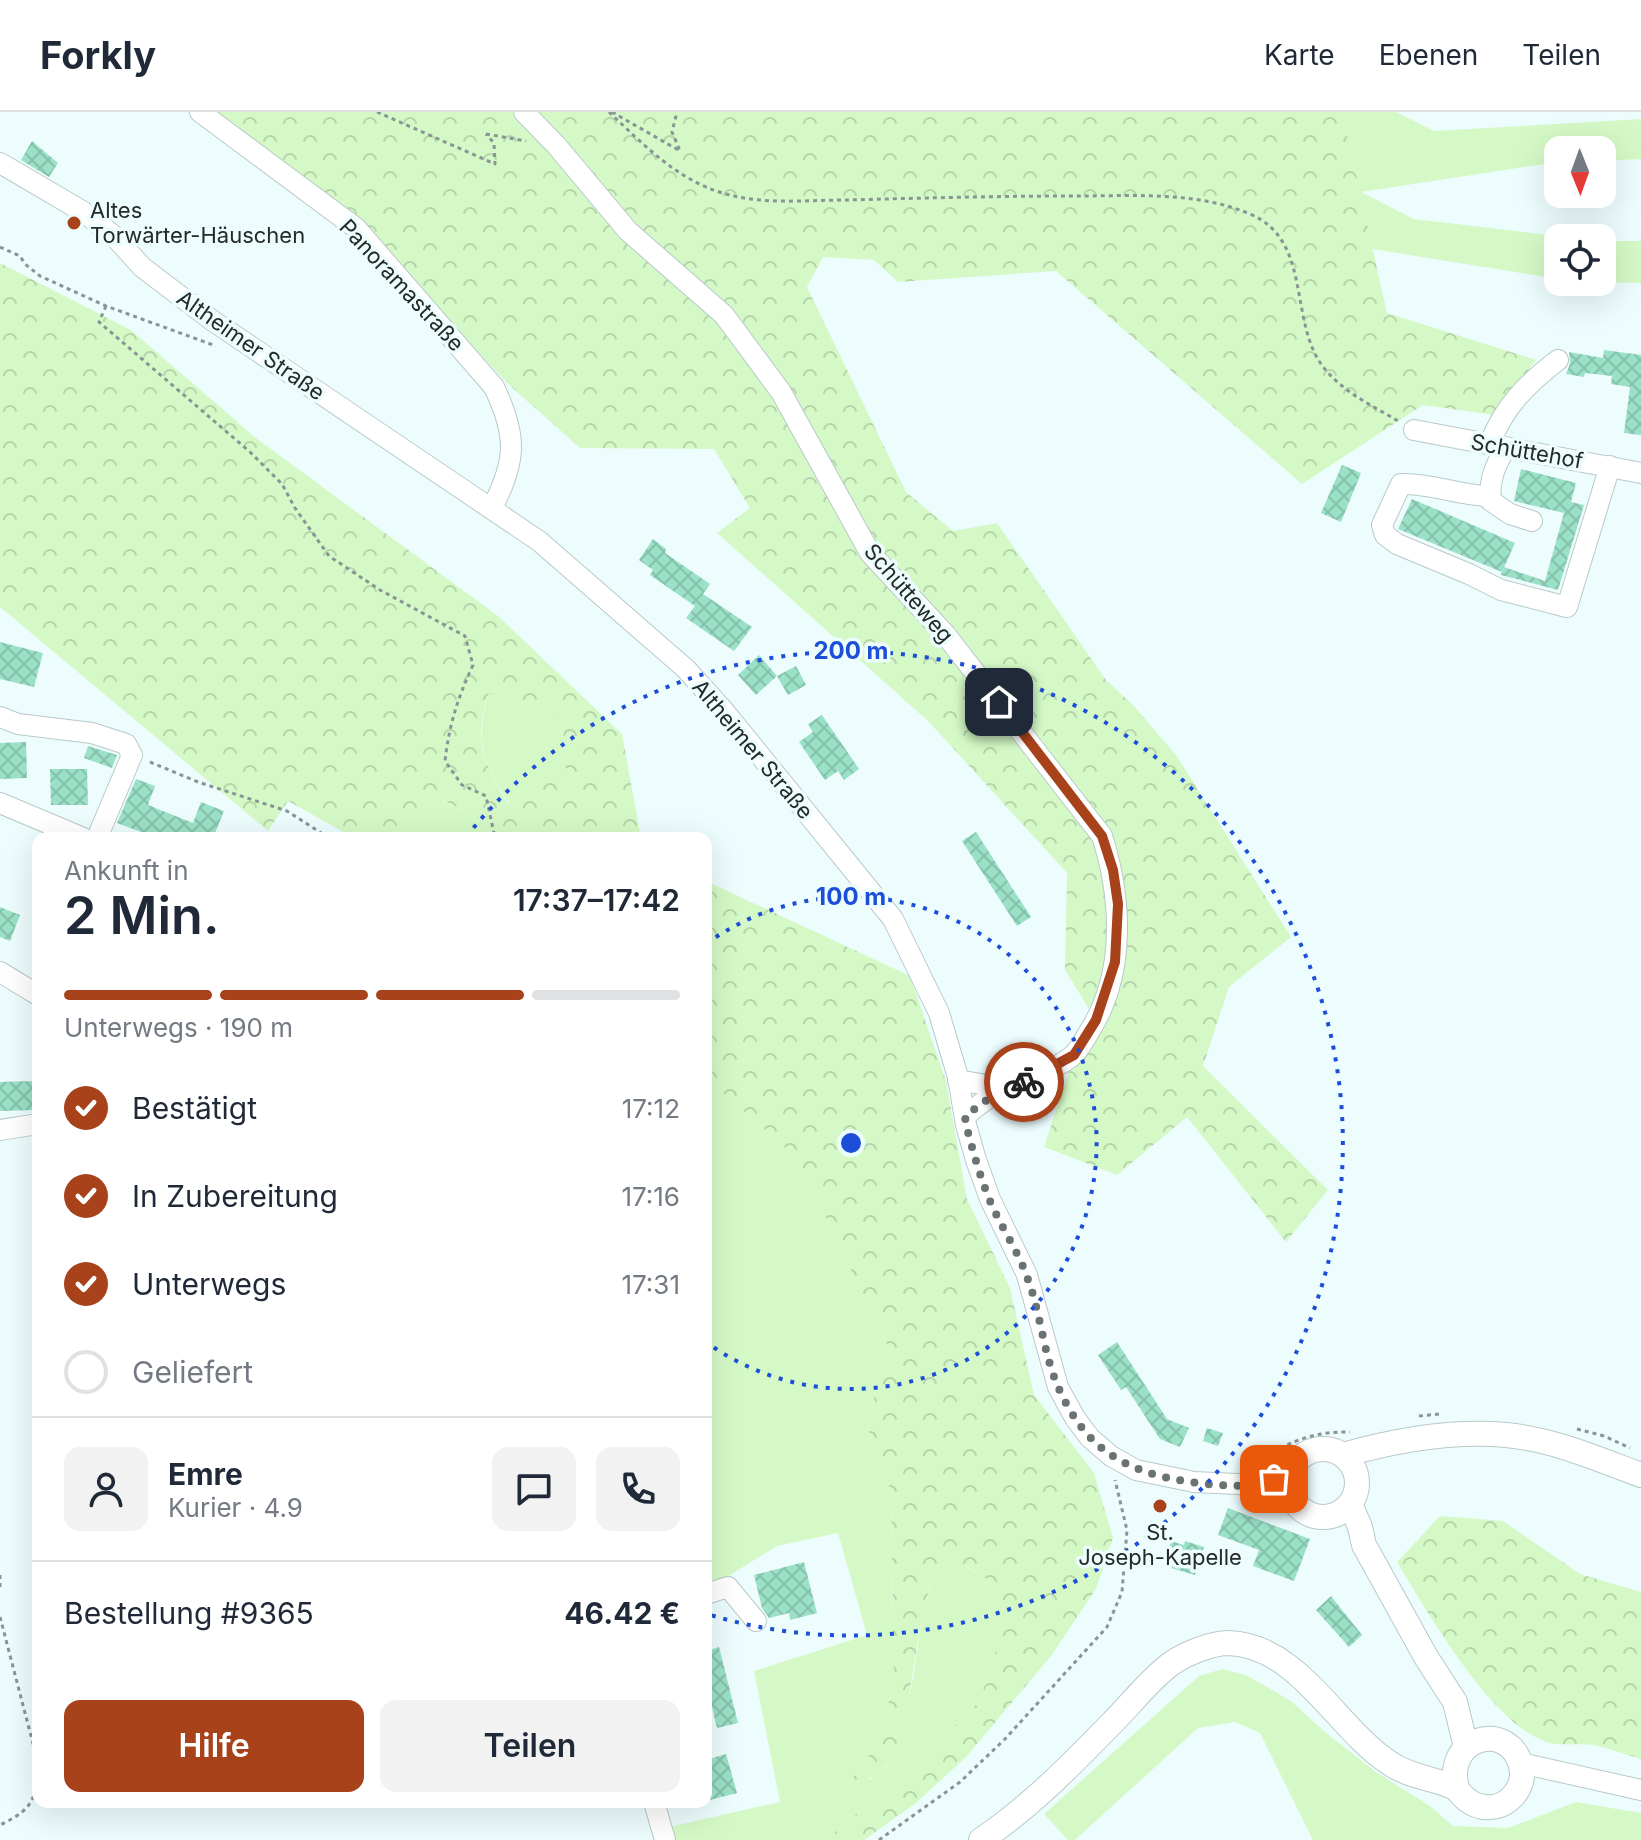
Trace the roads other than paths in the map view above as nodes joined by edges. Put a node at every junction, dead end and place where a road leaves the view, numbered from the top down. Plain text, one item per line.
1 (200, 112) edge
2 (524, 112) edge
3 (0, 163) edge
4 (1558, 360) dead end
5 (1414, 430) road end
6 (1498, 446) junction
7 (1610, 466) junction
8 (1641, 473) edge
9 (1490, 496) junction
10 (492, 508) junction
11 (1532, 521) dead end
12 (0, 717) edge
13 (0, 803) edge
14 (69, 832) edge
15 (100, 832) edge
16 (0, 972) edge
17 (32, 991) edge
18 (958, 1080) junction
19 (1003, 1088) junction
20 (965, 1116) junction
21 (32, 1125) edge
22 (0, 1130) edge
23 (1349, 1464) junction
24 (1641, 1475) edge
25 (1290, 1484) junction
26 (1350, 1504) junction
27 (1328, 1517) junction
28 (1364, 1545) junction
29 (712, 1592) edge
30 (756, 1621) dead end
31 (1470, 1750) junction
32 (1411, 1773) junction
33 (1520, 1774) junction
34 (1457, 1788) junction
35 (1641, 1790) edge
36 (656, 1808) edge
37 (663, 1808) edge
38 (663, 1832) edge
39 (981, 1840) edge

1 - 10 street, Panoramastraße
2 - 19 street, Schütteweg
3 - 10 street, Altheimer Straße
4 - 6 street
5 - 6 street, Schüttehof
6 - 7 street, Schüttehof
6 - 9 street
7 - 8 street, Schüttehof
7 - 9 street
9 - 11 street
10 - 18 street, Altheimer Straße
12 - 15 street
13 - 14 street
16 - 17 street
18 - 19 street, Schütteweg
18 - 20 street, Altheimer Straße
19 - 20 street, Schütteweg
20 - 25 street, Altheimer Straße
21 - 22 street
23 - 24 main road
23 - 25 main road
23 - 26 main road
25 - 27 main road
26 - 27 main road
26 - 28 main road
27 - 28 main road
28 - 31 main road
29 - 30 street
31 - 32 main road
31 - 33 main road
31 - 34 main road
32 - 34 main road
32 - 39 main road
33 - 34 main road
33 - 35 street
36 - 38 street
37 - 38 street

